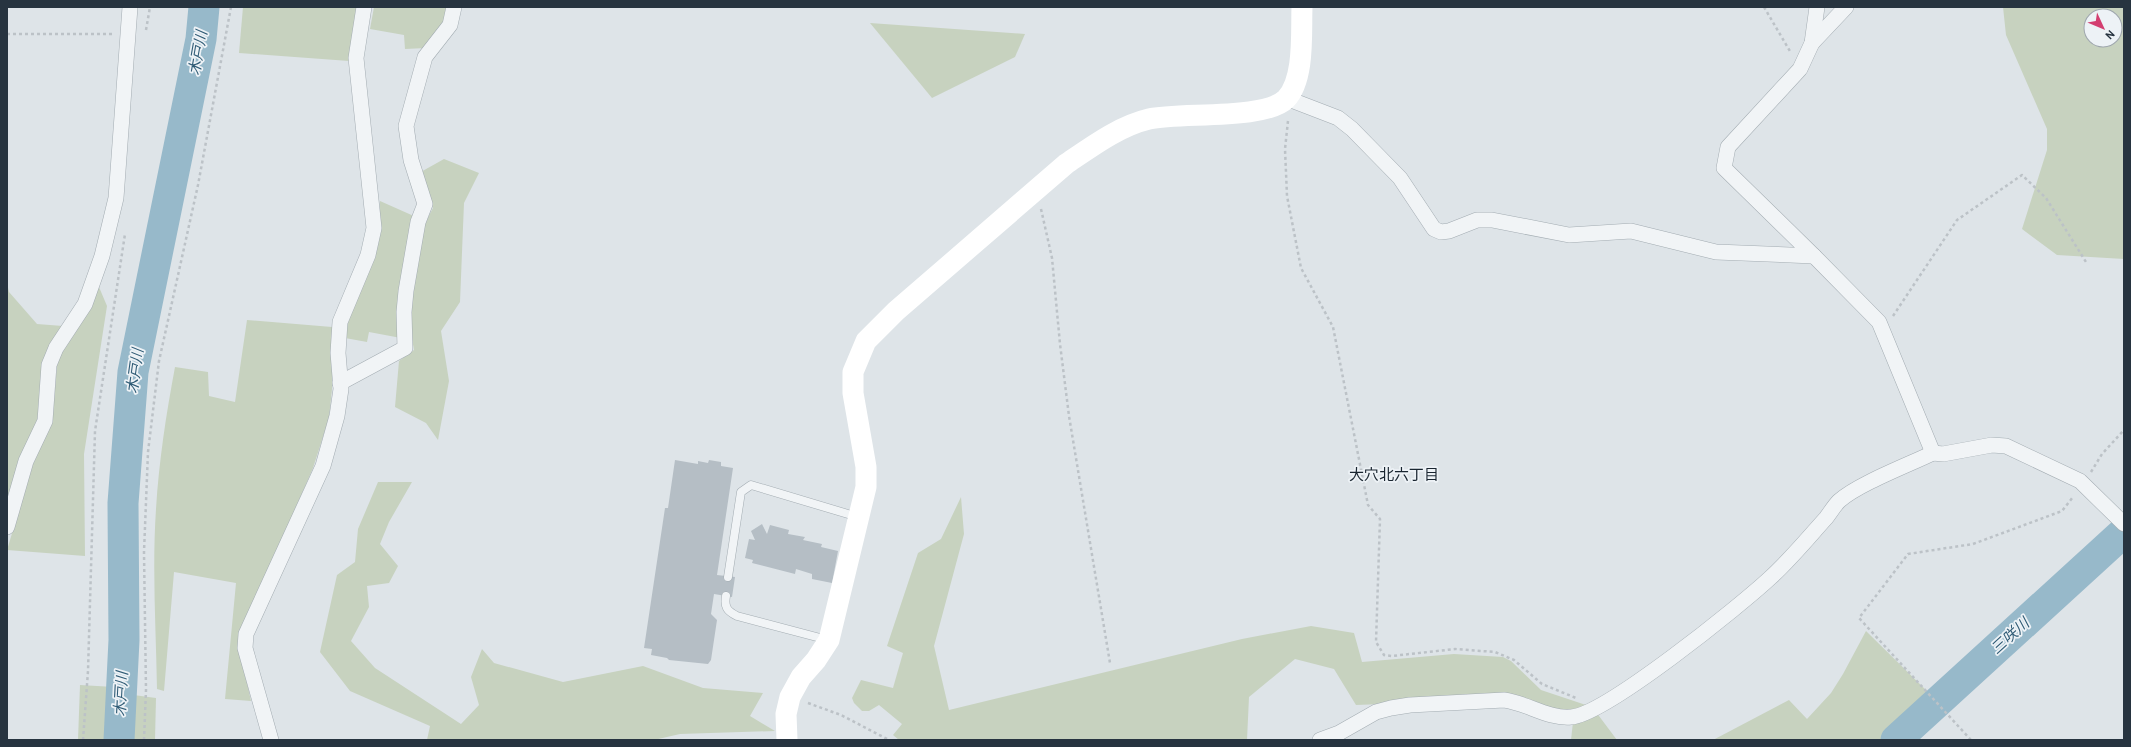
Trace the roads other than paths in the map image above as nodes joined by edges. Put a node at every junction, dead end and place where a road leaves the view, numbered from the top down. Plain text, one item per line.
1 (130, 7) edge
2 (364, 7) edge
3 (454, 7) edge
4 (1302, 7) edge
5 (1817, 7) edge
6 (1846, 7) edge
7 (1812, 43) junction
8 (1286, 98) junction
9 (1814, 256) junction
10 (340, 383) junction
11 (1933, 453) junction
12 (859, 518) junction
13 (2124, 524) edge
14 (7, 527) edge
15 (728, 577) dead end
16 (726, 596) dead end
17 (829, 640) junction
18 (271, 740) edge
19 (787, 740) edge
20 (1320, 740) edge

1 - 14 street
2 - 10 street
3 - 10 street
4 - 8 street
5 - 7 street
6 - 7 street
7 - 9 street
8 - 9 street
8 - 12 street
9 - 11 street
10 - 18 street
11 - 13 street
11 - 20 street
12 - 15 lane
12 - 17 street
16 - 17 lane
17 - 19 street

